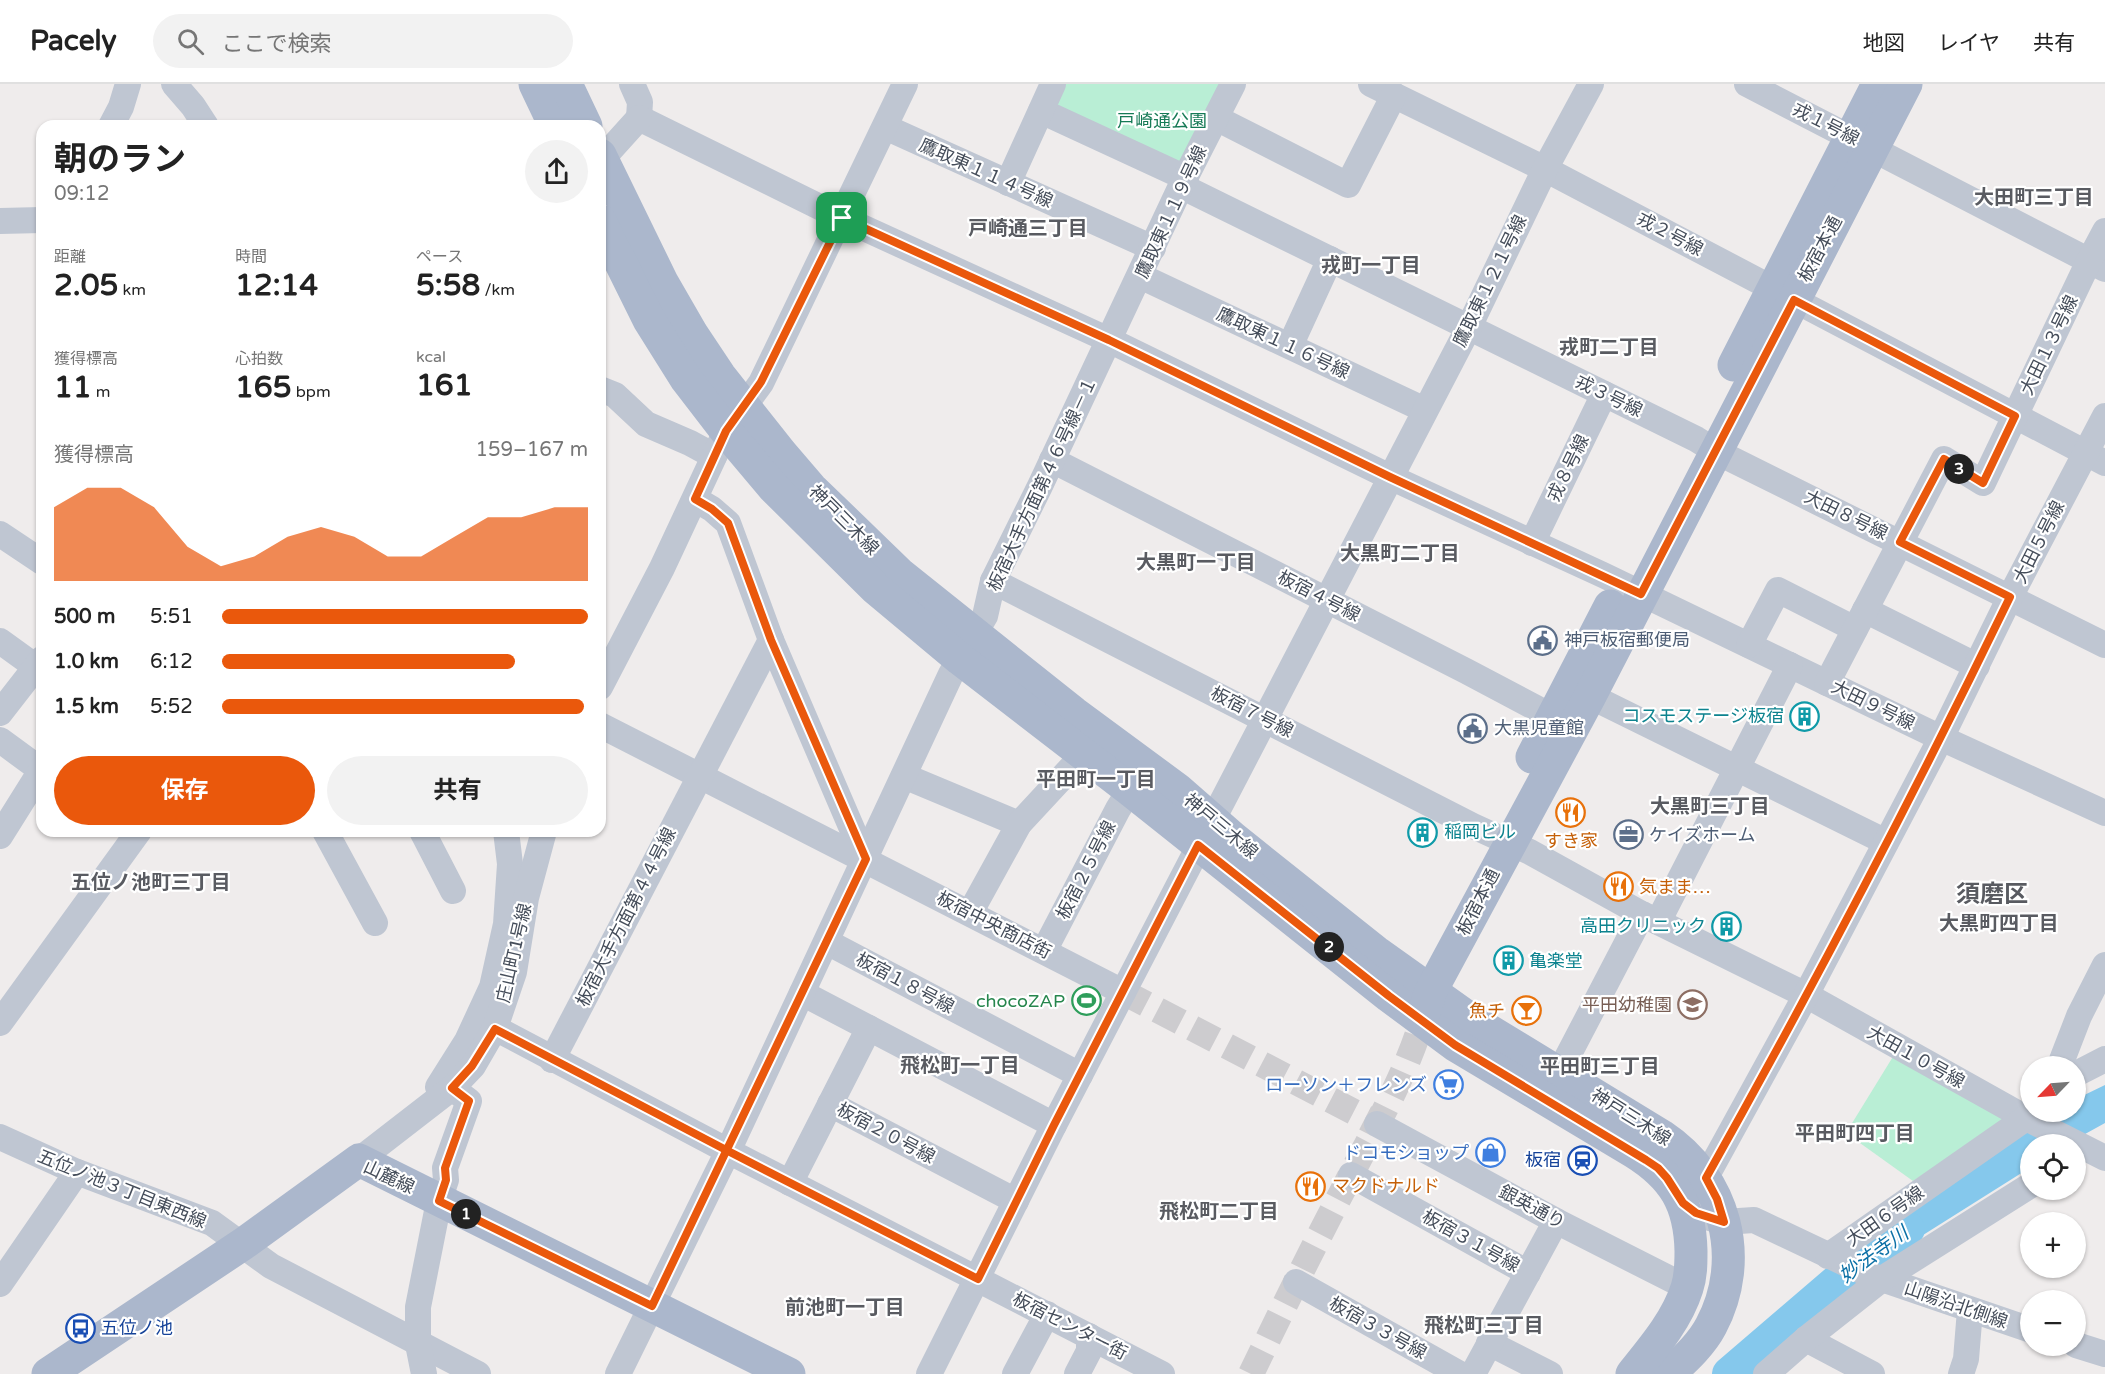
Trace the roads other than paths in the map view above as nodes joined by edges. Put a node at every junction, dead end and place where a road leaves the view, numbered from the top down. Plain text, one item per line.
1 (128, 84) edge
2 (174, 84) edge
3 (535, 84) edge
4 (566, 84) edge
5 (632, 84) edge
6 (905, 84) edge
7 (1053, 84) edge
8 (1233, 84) edge
9 (1371, 84) edge
10 (1591, 84) edge
11 (1747, 84) edge
12 (1878, 84) edge
13 (1906, 84) edge
14 (1394, 95) junction
15 (1041, 111) junction
16 (639, 118) junction
17 (1216, 118) junction
18 (114, 120) edge
19 (202, 120) edge
20 (552, 120) edge
21 (583, 120) edge
22 (885, 127) junction
23 (1862, 142) junction
24 (606, 152) edge
25 (606, 167) edge
26 (1545, 169) junction
27 (1183, 182) junction
28 (1008, 183) junction
29 (842, 218) junction
30 (36, 220) edge
31 (0, 222) edge
32 (2105, 231) edge
33 (606, 233) edge
34 (1153, 248) junction
35 (1330, 259) junction
36 (2097, 265) edge
37 (1140, 276) junction
38 (1784, 294) junction
39 (1469, 327) junction
40 (1109, 340) junction
41 (1290, 346) junction
42 (606, 391) edge
43 (1604, 394) junction
44 (1425, 410) junction
45 (2015, 416) junction
46 (2105, 416) edge
47 (728, 431) junction
48 (1706, 445) junction
49 (2095, 457) edge
50 (1052, 460) junction
51 (1390, 477) junction
52 (695, 499) junction
53 (0, 534) edge
54 (1900, 542) junction
55 (1532, 543) junction
56 (36, 558) edge
57 (993, 581) junction
58 (1631, 589) junction
59 (2010, 597) junction
60 (1325, 600) junction
61 (1860, 620) junction
62 (771, 640) junction
63 (0, 641) edge
64 (1749, 645) junction
65 (2105, 645) edge
66 (968, 647) junction
67 (36, 661) edge
68 (1790, 665) junction
69 (1977, 666) junction
70 (36, 667) edge
71 (606, 675) edge
72 (1827, 682) junction
73 (1590, 696) junction
74 (0, 713) edge
75 (1553, 717) junction
76 (1266, 719) junction
77 (606, 728) edge
78 (1941, 738) junction
79 (0, 740) edge
80 (1084, 754) junction
81 (36, 766) edge
82 (1738, 768) junction
83 (700, 775) junction
84 (904, 776) junction
85 (36, 778) edge
86 (1130, 790) junction
87 (2105, 813) edge
88 (1018, 824) junction
89 (2, 829) edge
90 (1205, 832) junction
91 (135, 837) edge
92 (328, 837) edge
93 (425, 837) edge
94 (507, 837) edge
95 (542, 837) edge
96 (1501, 839) junction
97 (1886, 842) junction
98 (866, 859) junction
99 (453, 891) dead end
100 (970, 913) junction
101 (1650, 918) junction
102 (375, 923) dead end
103 (826, 942) junction
104 (1044, 951) junction
105 (2105, 965) edge
106 (1123, 992) junction
107 (802, 993) junction
108 (1806, 995) junction
109 (1418, 1000) junction
110 (0, 1023) edge
111 (869, 1028) junction
112 (495, 1029) junction
113 (2064, 1056) edge
114 (2105, 1059) edge
115 (552, 1060) junction
116 (2086, 1069) edge
117 (1559, 1073) junction
118 (1080, 1075) junction
119 (452, 1088) junction
120 (830, 1104) junction
121 (425, 1108) junction
122 (2020, 1110) edge
123 (2020, 1122) edge
124 (2043, 1122) edge
125 (1377, 1124) tunnel mouth
126 (1054, 1125) junction
127 (0, 1137) edge
128 (2093, 1150) edge
129 (728, 1151) junction
130 (359, 1160) junction
131 (77, 1173) junction
132 (1351, 1175) dead end
133 (1706, 1178) junction
134 (790, 1183) junction
135 (2020, 1192) edge
136 (439, 1201) junction
137 (1016, 1202) junction
138 (1683, 1203) junction
139 (1556, 1221) junction
140 (1724, 1222) junction
141 (243, 1244) junction
142 (1828, 1256) junction
143 (1528, 1273) junction
144 (1690, 1276) junction
145 (1876, 1277) junction
146 (978, 1279) junction
147 (1296, 1282) dead end
148 (0, 1284) edge
149 (652, 1306) junction
150 (1970, 1310) junction
151 (1047, 1314) junction
152 (2020, 1326) edge
153 (1089, 1336) junction
154 (1806, 1340) junction
155 (1489, 1343) junction
156 (418, 1344) junction
157 (2086, 1348) edge
158 (2105, 1354) edge
159 (48, 1374) edge
160 (424, 1374) edge
161 (478, 1374) edge
162 (618, 1374) edge
163 (789, 1374) edge
164 (929, 1374) edge
165 (1015, 1374) edge
166 (1077, 1374) edge
167 (1162, 1374) edge
168 (1460, 1374) edge
169 (1473, 1374) edge
170 (1550, 1374) edge
171 (1632, 1374) edge
172 (1669, 1374) edge
173 (1766, 1374) edge
174 (1872, 1374) edge
175 (1961, 1374) edge

1 - 18 street
2 - 19 street
3 - 20 main road
4 - 21 main road
5 - 16 street
6 - 22 street
7 - 15 street
8 - 17 street, 鷹取東１１９号線
9 - 14 street, 戎２号線
10 - 26 street, 鷹取東１２１号線
11 - 23 street, 戎１号線
12 - 23 main road, 板宿本通
13 - 23 main road, 板宿本通
14 - 17 street
14 - 26 street, 戎２号線
15 - 27 street, 戎３号線
15 - 28 street
16 - 24 street
16 - 29 street, 大田９号線
17 - 27 street, 鷹取東１１９号線
22 - 28 street, 鷹取東１１４号線
22 - 29 street
23 - 36 street, 戎１号線
23 - 38 main road, 板宿本通
25 - 47 main road, 神戸三木線
26 - 38 street, 戎２号線
26 - 39 street, 鷹取東１２１号線
27 - 34 street, 鷹取東１１９号線
27 - 35 street, 戎３号線
28 - 34 street, 鷹取東１１４号線
29 - 40 street, 大田９号線
29 - 47 street
30 - 31 street
32 - 36 street, 大田１３号線
33 - 47 main road, 神戸三木線
34 - 37 street, 鷹取東１１９号線
35 - 39 street, 戎３号線
35 - 41 street
36 - 45 street, 大田１３号線
37 - 40 street, 鷹取東１１９号線
37 - 41 street, 鷹取東１１６号線
38 - 45 street, 戎２号線
38 - 48 main road, 板宿本通
39 - 43 street, 戎３号線
39 - 44 street, 鷹取東１２１号線
40 - 50 street, 板宿大手方面第４６号線－１
40 - 51 street, 大田９号線
41 - 44 street, 鷹取東１１６号線
42 - 47 street
43 - 48 street, 戎３号線
43 - 55 street, 戎８号線
44 - 51 street, 鷹取東１２１号線
45 - 49 street, 戎２号線
45 - 54 street, 大田１３号線
46 - 49 street, 大田５号線
47 - 52 street
47 - 66 main road, 神戸三木線
48 - 54 street, 大田８号線
48 - 58 main road, 板宿本通
49 - 59 street, 大田５号線
50 - 57 street, 板宿大手方面第４６号線－１
50 - 60 street, 板宿４号線
51 - 55 street, 大田９号線
51 - 60 street, 鷹取東１２１号線
52 - 62 street
52 - 71 street
53 - 56 street
54 - 59 street, 大田８号線
54 - 61 street, 大田１３号線
55 - 58 street, 大田９号線
57 - 66 street, 板宿大手方面第４６号線－１
57 - 76 street, 板宿７号線
58 - 64 street, 大田９号線
58 - 73 main road, 板宿本通
58 - 75 main road, 板宿本通
59 - 65 street, 大田８号線
59 - 69 street, 大田５号線
60 - 75 street, 板宿４号線
60 - 76 street, 鷹取東１２１号線
61 - 64 street
61 - 69 street
61 - 72 street, 大田１３号線
62 - 83 street, 板宿大手方面第４４号線
62 - 98 street
63 - 67 street
64 - 68 street, 大田９号線
66 - 80 main road, 神戸三木線
66 - 84 street, 板宿大手方面第４６号線－１
66 - 90 main road, 神戸三木線
68 - 72 street, 大田９号線
68 - 82 street
69 - 78 street, 大田５号線
70 - 74 street
72 - 78 street, 大田９号線
73 - 82 street
73 - 96 main road, 板宿本通
75 - 96 main road, 板宿本通
76 - 90 street, 鷹取東１２１号線
76 - 96 street, 板宿７号線
77 - 83 street, 板宿中央商店街
78 - 87 street, 大田９号線
78 - 97 street, 大田５号線
79 - 81 street
80 - 86 main road, 神戸三木線
80 - 88 street
82 - 97 street
82 - 101 street
83 - 98 street, 板宿中央商店街
83 - 115 street, 板宿大手方面第４４号線
84 - 88 street
84 - 98 street, 板宿大手方面第４６号線－１
85 - 89 street
86 - 90 main road, 神戸三木線
86 - 104 street, 板宿２５号線
88 - 100 street
90 - 106 street, 鷹取東１２１号線
90 - 109 main road, 神戸三木線
91 - 110 street
92 - 102 street
93 - 99 street
94 - 121 street
95 - 112 street, 庄山町1号線
96 - 101 street, 板宿７号線
96 - 109 main road, 板宿本通
97 - 108 street, 大田５号線
98 - 100 street, 板宿中央商店街
98 - 103 street, 板宿大手方面第４６号線－１
100 - 104 street, 板宿中央商店街
101 - 108 street, 大田１０号線
101 - 117 street
103 - 107 street, 板宿大手方面第４６号線－１
103 - 118 street, 板宿１８号線
104 - 106 street, 板宿中央商店街
105 - 113 street
106 - 118 street, 鷹取東１２１号線
107 - 111 street
107 - 129 street, 板宿大手方面第４６号線－１
108 - 122 street, 大田１０号線
108 - 133 street, 大田５号線
109 - 117 main road, 神戸三木線
109 - 138 main road, 神戸三木線
111 - 120 street, 板宿２０号線
111 - 126 street
112 - 115 street, 板宿センター街
112 - 119 street, 庄山町1号線
114 - 116 street
115 - 129 street, 板宿センター街
117 - 133 main road, 神戸三木線
118 - 126 street, 鷹取東１２１号線
119 - 121 street, 庄山町1号線
119 - 136 street
120 - 134 street
120 - 137 street, 板宿２０号線
121 - 130 street, 庄山町1号線
123 - 142 street, 大田６号線
124 - 128 street, 大田１０号線
125 - 139 street, 銀英通り
126 - 137 street, 鷹取東１２１号線
127 - 131 street, 五位ノ池３丁目東西線
129 - 134 street, 板宿センター街
129 - 149 street, 板宿大手方面第４６号線－１
130 - 136 main road, 山麓線
130 - 141 main road, 山麓線
131 - 141 street, 五位ノ池３丁目東西線
131 - 148 street
132 - 143 street, 板宿３１号線
133 - 140 main road, 神戸三木線
134 - 146 street, 板宿センター街
135 - 145 street
136 - 149 main road, 山麓線
136 - 156 street
137 - 146 street, 鷹取東１２１号線
138 - 140 street
138 - 144 main road, 神戸三木線
139 - 143 street
139 - 144 street, 銀英通り
140 - 142 street, 大田６号線
140 - 144 street
140 - 172 main road, 神戸三木線
141 - 156 street, 五位ノ池３丁目東西線
141 - 159 main road, 山麓線
142 - 145 street, 山陽沿北側線
143 - 155 street
144 - 171 main road, 神戸三木線
145 - 150 street, 山陽沿北側線
145 - 154 street
146 - 151 street, 板宿センター街
146 - 164 street, 鷹取東１２１号線
147 - 168 street, 板宿３３号線
149 - 162 street, 板宿大手方面第４６号線－１
149 - 163 main road, 山麓線
150 - 152 street, 山陽沿北側線
150 - 175 street
151 - 153 street, 板宿センター街
151 - 165 street
153 - 166 street
153 - 167 street, 板宿センター街
154 - 173 street
154 - 174 street
155 - 169 street
155 - 170 street
156 - 160 street
156 - 161 street, 五位ノ池３丁目東西線
157 - 158 street

